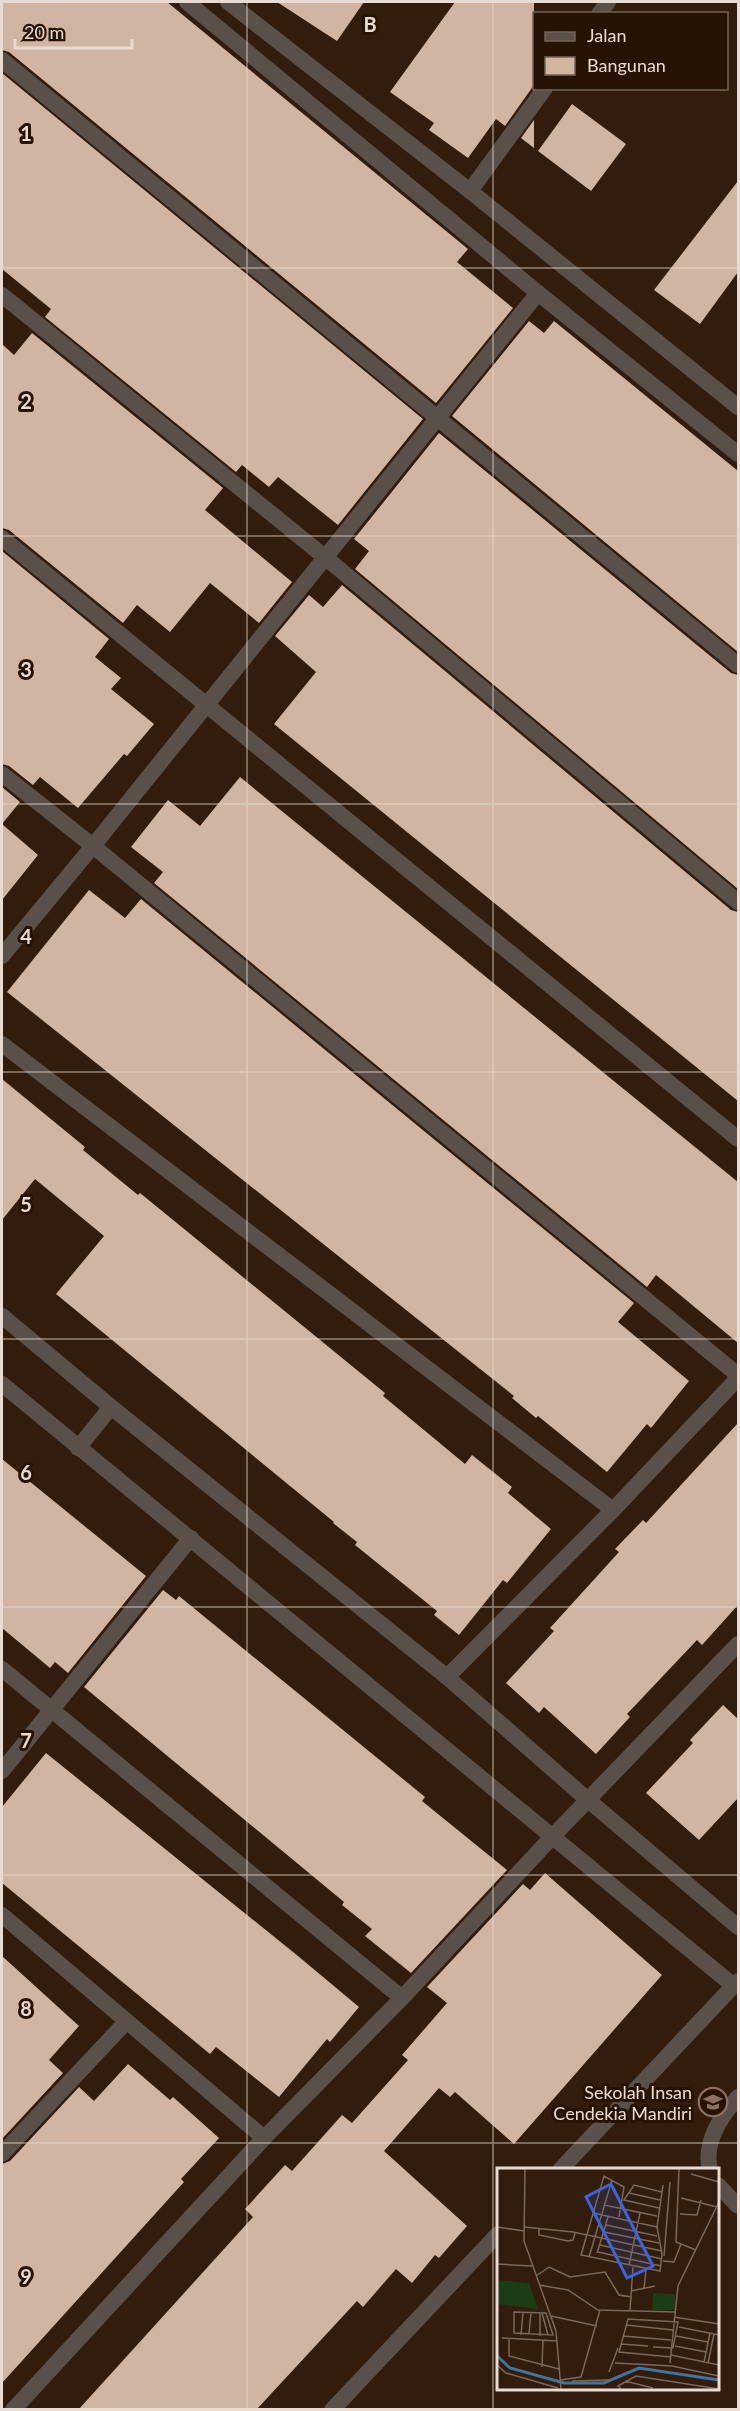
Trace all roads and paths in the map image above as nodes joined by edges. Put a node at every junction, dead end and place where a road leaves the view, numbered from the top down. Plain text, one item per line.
1 (187, 2) edge
2 (228, 2) edge
3 (2, 60) edge
4 (543, 90) edge
5 (470, 191) junction
6 (538, 293) junction
7 (2, 295) edge
8 (738, 407) edge
9 (438, 417) junction
10 (738, 454) edge
11 (2, 538) edge
12 (326, 558) junction
13 (738, 665) edge
14 (207, 704) junction
15 (2, 774) edge
16 (93, 846) junction
17 (738, 902) edge
18 (2, 956) edge
19 (2, 1044) edge
20 (738, 1139) edge
21 (2, 1316) edge
22 (738, 1376) edge
23 (2, 1384) edge
24 (111, 1407) junction
25 (78, 1449) junction
26 (614, 1510) junction
27 (191, 1538) junction
28 (738, 1644) edge
29 (2, 1669) edge
30 (447, 1677) junction
31 (51, 1708) junction
32 (2, 1771) edge
33 (588, 1800) junction
34 (552, 1836) junction
35 (2, 1915) edge
36 (738, 1927) edge
37 (736, 1984) edge
38 (402, 1998) junction
39 (126, 2022) junction
40 (738, 2097) edge
41 (264, 2138) junction
42 (2, 2154) edge
43 (561, 2168) edge
44 (710, 2168) edge
45 (719, 2187) edge
46 (738, 2206) edge
47 (497, 2235) edge
48 (13, 2409) edge
49 (332, 2409) edge

1 - 6 street
2 - 5 street
3 - 9 street
4 - 5 street
5 - 8 street
6 - 9 street
6 - 10 street
7 - 12 street
9 - 12 street
9 - 13 street
11 - 14 street
12 - 14 street
12 - 17 street
14 - 16 street
14 - 20 street
15 - 16 street
16 - 18 street
16 - 22 street
19 - 26 street
21 - 24 street
22 - 26 street
23 - 25 street
24 - 25 street
24 - 30 street
25 - 27 street
26 - 30 street
27 - 31 street
27 - 34 street
28 - 33 street
29 - 31 street
30 - 33 street
31 - 32 street
31 - 38 street
33 - 34 street
33 - 36 street
34 - 37 street
34 - 38 street
35 - 39 street
37 - 43 street
38 - 41 street
39 - 41 street
39 - 42 street
40 - 44 street
41 - 48 street
45 - 46 street
47 - 49 street

